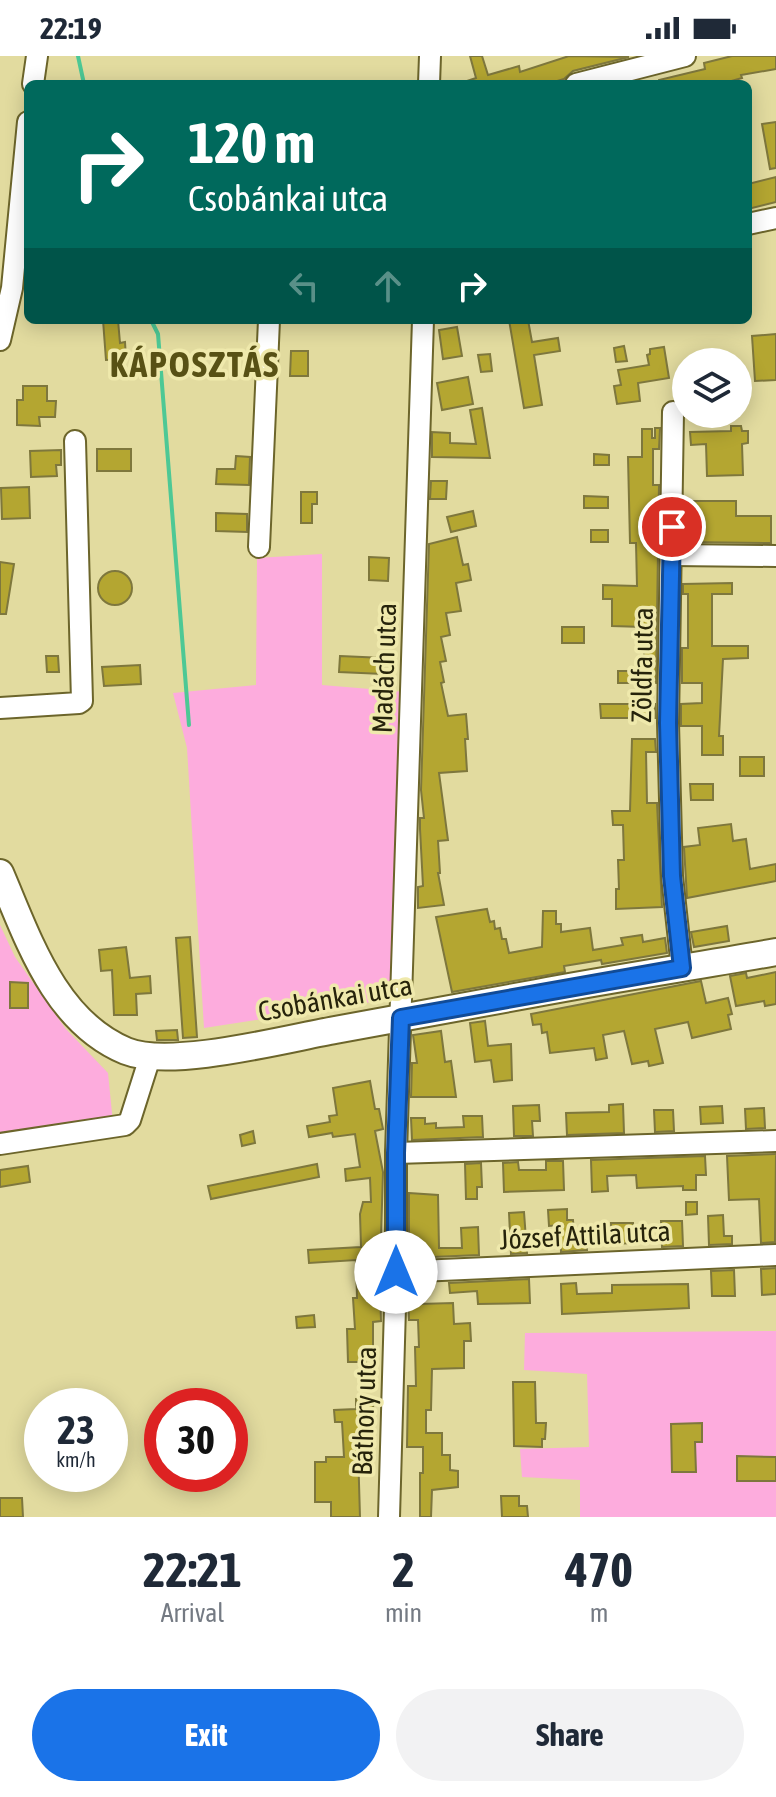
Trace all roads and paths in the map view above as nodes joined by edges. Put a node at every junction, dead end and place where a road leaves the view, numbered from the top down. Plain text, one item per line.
1 (37, 56) edge
2 (430, 56) edge
3 (685, 56) edge
4 (34, 80) edge
5 (429, 80) edge
6 (592, 80) edge
7 (24, 195) edge
8 (776, 218) edge
9 (752, 223) edge
10 (20, 288) edge
11 (269, 324) edge
12 (423, 324) edge
13 (0, 340) edge
14 (673, 428) edge
15 (75, 441) dead end
16 (259, 547) dead end
17 (672, 555) junction
18 (776, 556) edge
19 (0, 708) edge
20 (0, 873) edge
21 (776, 952) edge
22 (682, 968) junction
23 (401, 1018) junction
24 (150, 1057) junction
25 (776, 1141) edge
26 (0, 1144) edge
27 (396, 1153) junction
28 (776, 1255) edge
29 (396, 1272) junction
30 (389, 1517) edge

1 - 4 street
2 - 5 street
3 - 6 street
7 - 10 street
8 - 9 street
10 - 13 street
11 - 16 street
12 - 23 street, Madách utca
14 - 17 street, Zöldfa utca
15 - 19 street
17 - 18 street
17 - 22 street, Zöldfa utca
20 - 24 main road, Csobánkai utca
21 - 22 main road, Csobánkai utca
22 - 23 main road, Csobánkai utca
23 - 24 main road, Csobánkai utca
23 - 27 street, Báthory utca
24 - 26 street
25 - 27 street
27 - 29 street, Báthory utca
28 - 29 street, József Attila utca
29 - 30 street, Báthory utca

